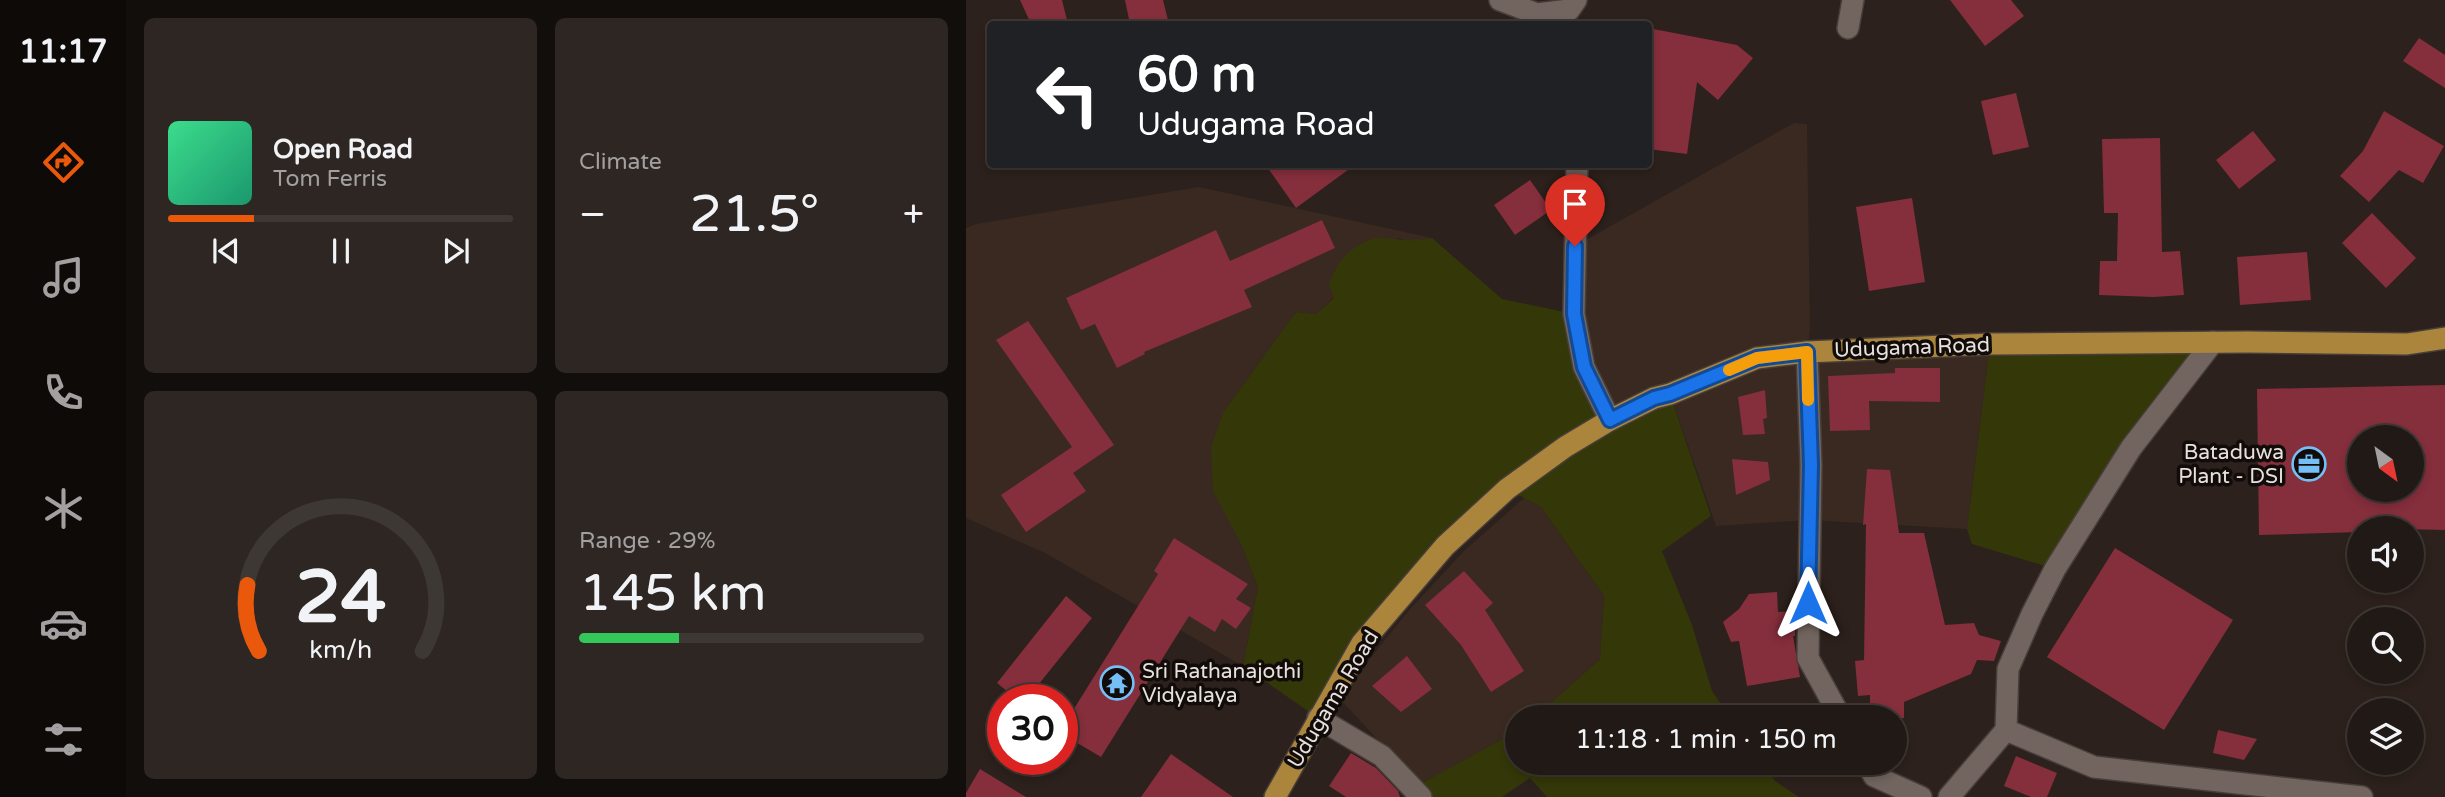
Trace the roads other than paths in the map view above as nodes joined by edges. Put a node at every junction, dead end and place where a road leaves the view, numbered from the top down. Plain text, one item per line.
1 (1500, 0) edge
2 (1578, 0) edge
3 (1853, 0) edge
4 (1580, 21) edge
5 (1847, 29) dead end
6 (1577, 168) edge
7 (2445, 338) edge
8 (2213, 342) junction
9 (1807, 352) junction
10 (1610, 420) junction
11 (1834, 705) edge
12 (1318, 718) junction
13 (2006, 730) junction
14 (1873, 775) edge
15 (1275, 797) edge
16 (1421, 797) edge
17 (1921, 797) edge
18 (1949, 797) edge
19 (2362, 797) edge

1 - 2 street
2 - 4 street
3 - 5 street
6 - 10 street
7 - 8 main road, Udugama Road
8 - 9 main road, Udugama Road
8 - 13 street
9 - 10 main road, Udugama Road
9 - 11 street
10 - 12 main road, Udugama Road
12 - 15 main road, Udugama Road
12 - 16 street
13 - 18 street
13 - 19 street
14 - 17 street

